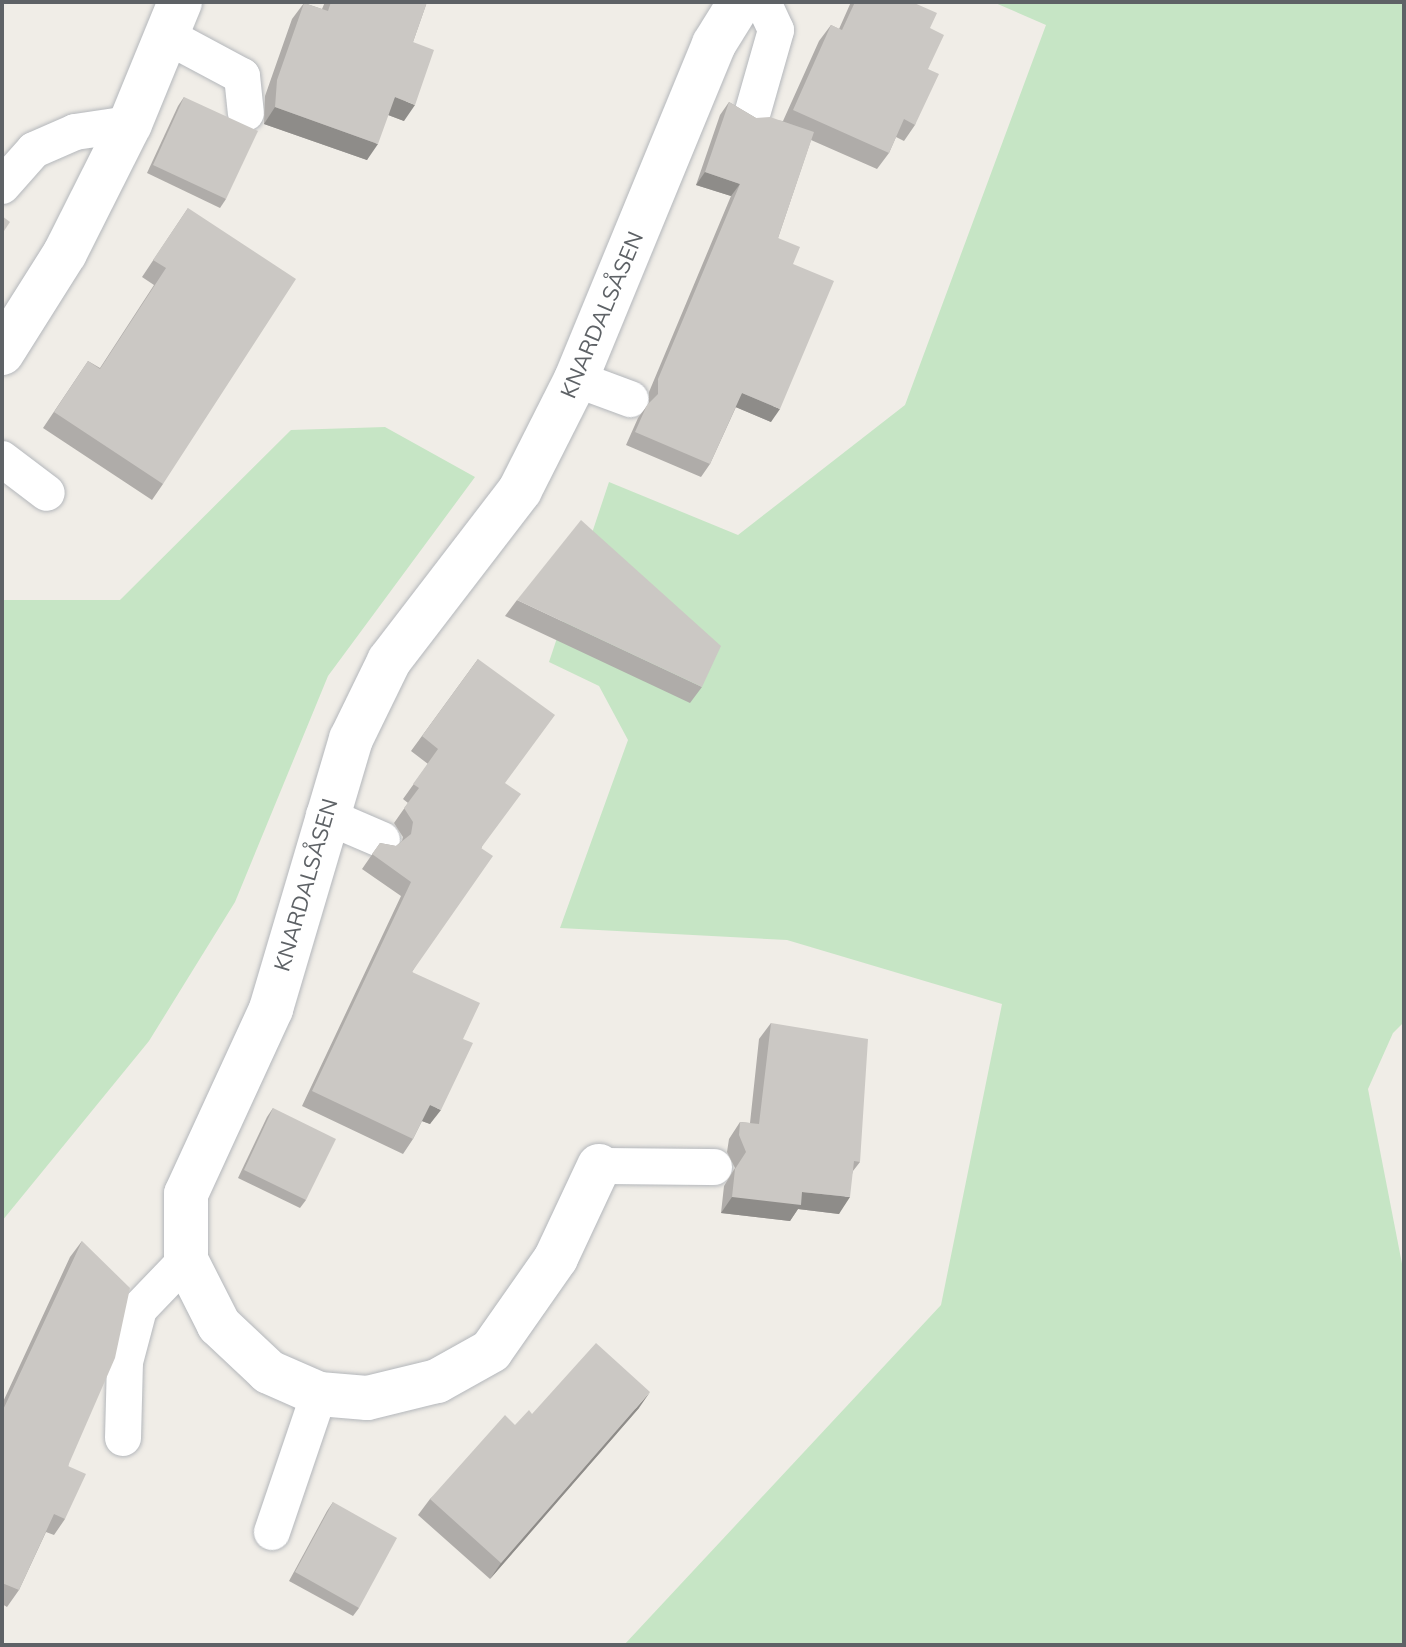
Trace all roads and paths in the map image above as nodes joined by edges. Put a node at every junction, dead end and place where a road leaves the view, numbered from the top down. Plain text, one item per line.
1 (740, 2) edge
2 (763, 2) edge
3 (173, 19) edge
4 (753, 111) dead end
5 (246, 113) dead end
6 (130, 124) junction
7 (2, 186) edge
8 (2, 353) edge
9 (576, 379) junction
10 (630, 399) dead end
11 (2, 459) edge
12 (47, 493) dead end
13 (324, 815) junction
14 (382, 840) edge
15 (599, 1166) joint
16 (714, 1167) dead end
17 (186, 1260) junction
18 (319, 1394) junction
19 (123, 1438) dead end
20 (272, 1532) dead end

1 - 9 street, KNARDALSÅSEN
2 - 4 lane
3 - 5 lane
3 - 6 street
6 - 7 lane
6 - 8 street
9 - 10 lane
9 - 13 street, KNARDALSÅSEN
11 - 12 lane
13 - 14 lane
13 - 17 street, KNARDALSÅSEN
15 - 16 lane
15 - 18 street, KNARDALSÅSEN
17 - 18 street, KNARDALSÅSEN
17 - 19 lane
18 - 20 lane

